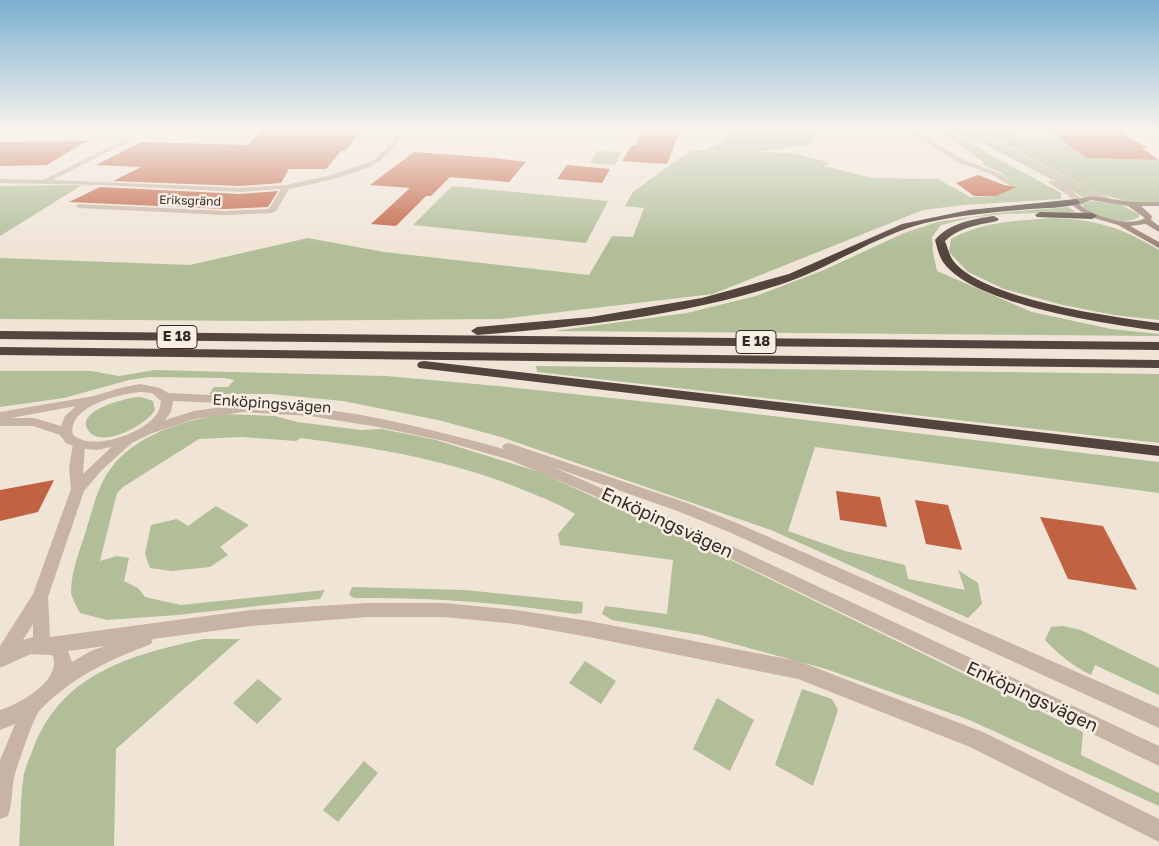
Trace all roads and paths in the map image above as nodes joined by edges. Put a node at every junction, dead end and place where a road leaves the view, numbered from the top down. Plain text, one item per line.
1 (71, 168) edge
2 (357, 168) edge
3 (968, 168) edge
4 (1045, 168) edge
5 (1048, 180) dead end
6 (0, 182) edge
7 (44, 182) junction
8 (1007, 182) dead end
9 (286, 187) junction
10 (1109, 200) junction
11 (1077, 201) junction
12 (1124, 203) junction
13 (1159, 204) edge
14 (78, 206) dead end
15 (1092, 216) junction
16 (1159, 216) edge
17 (1148, 219) junction
18 (1117, 222) junction
19 (1159, 230) edge
20 (1159, 245) edge
21 (1159, 327) edge
22 (0, 336) edge
23 (353, 338) junction
24 (1159, 346) edge
25 (0, 352) edge
26 (336, 355) junction
27 (1159, 364) edge
28 (166, 396) junction
29 (101, 398) junction
30 (0, 416) edge
31 (0, 422) edge
32 (144, 431) junction
33 (66, 432) junction
34 (128, 439) junction
35 (79, 444) junction
36 (1159, 452) edge
37 (78, 489) junction
38 (40, 597) junction
39 (161, 632) junction
40 (46, 645) junction
41 (1, 660) edge
42 (56, 682) junction
43 (32, 705) junction
44 (1159, 718) edge
45 (0, 720) edge
46 (1159, 756) edge
47 (2, 767) edge
48 (0, 808) edge
49 (1159, 831) edge

1 - 7 street
2 - 9 street
3 - 8 street
4 - 10 street
5 - 11 street
6 - 7 street
7 - 9 street
9 - 14 street, Eriksgränd
10 - 11 main road
10 - 12 main road
11 - 15 main road
11 - 23 highway
12 - 13 main road
12 - 17 main road
15 - 18 main road
15 - 21 highway
16 - 17 main road
17 - 18 main road
17 - 19 main road
18 - 20 main road
22 - 23 highway, E 18
23 - 24 highway, E 18
25 - 26 highway, E 18
26 - 27 highway, E 18
26 - 36 highway
28 - 29 street, Enköpingsvägen
28 - 32 street
28 - 44 street, Enköpingsvägen
29 - 30 street
29 - 33 street
31 - 33 street
32 - 34 street
32 - 46 street, Enköpingsvägen
33 - 35 street
34 - 35 street
34 - 37 street
35 - 37 street
37 - 38 street
38 - 40 street
38 - 41 street
39 - 40 street
39 - 42 street
39 - 49 street
40 - 41 street
40 - 42 street
42 - 43 street
43 - 45 street
43 - 47 street
47 - 48 street

